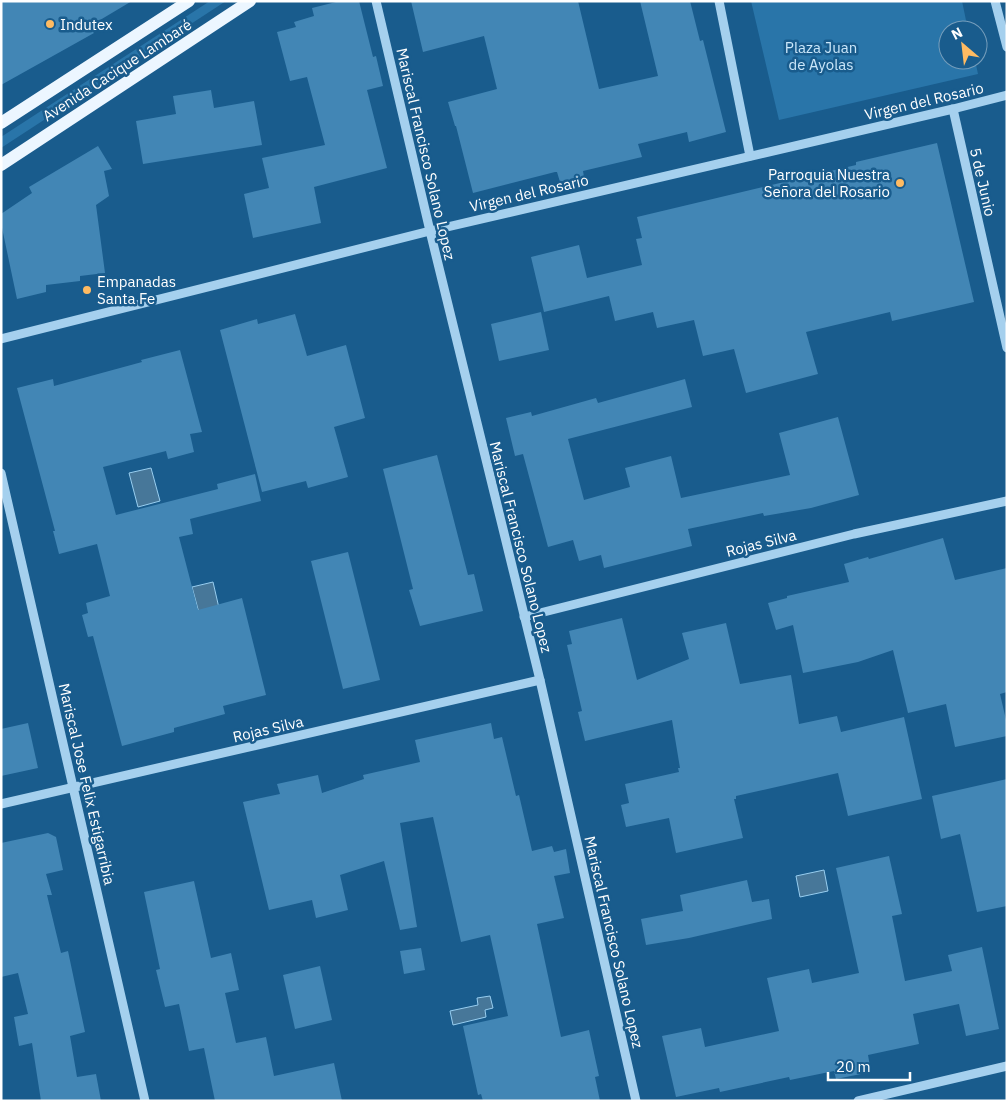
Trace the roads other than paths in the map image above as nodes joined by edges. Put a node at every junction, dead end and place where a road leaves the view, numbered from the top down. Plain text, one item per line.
1 (189, 1) edge
2 (250, 1) edge
3 (376, 1) edge
4 (720, 1) edge
5 (995, 1) edge
6 (1007, 47) edge
7 (1007, 95) edge
8 (953, 109) junction
9 (1, 123) edge
10 (750, 156) junction
11 (1, 165) edge
12 (430, 231) junction
13 (1, 339) edge
14 (1007, 348) edge
15 (1, 473) edge
16 (1007, 501) edge
17 (524, 617) junction
18 (540, 680) junction
19 (74, 787) junction
20 (1, 804) edge
21 (1007, 1066) edge
22 (145, 1101) edge
23 (636, 1101) edge
24 (858, 1101) edge

1 - 9 main road, Avenida Cacique Lambaré
2 - 11 main road, Avenida Cacique Lambaré
3 - 12 street, Mariscal Francisco Solano Lopez
4 - 10 street
5 - 6 street
7 - 8 street, Virgen del Rosario
8 - 10 street, Virgen del Rosario
8 - 14 street, 5 de Junio
10 - 12 street, Virgen del Rosario
12 - 13 street, Virgen del Rosario
12 - 17 street, Mariscal Francisco Solano Lopez
15 - 19 street, Mariscal Jose Felix Estigarribia
16 - 17 street, Rojas Silva
17 - 18 street, Mariscal Francisco Solano Lopez
18 - 19 street, Rojas Silva
18 - 23 street, Mariscal Francisco Solano Lopez
19 - 20 street, Rojas Silva
19 - 22 street, Mariscal Jose Felix Estigarribia
21 - 24 street

